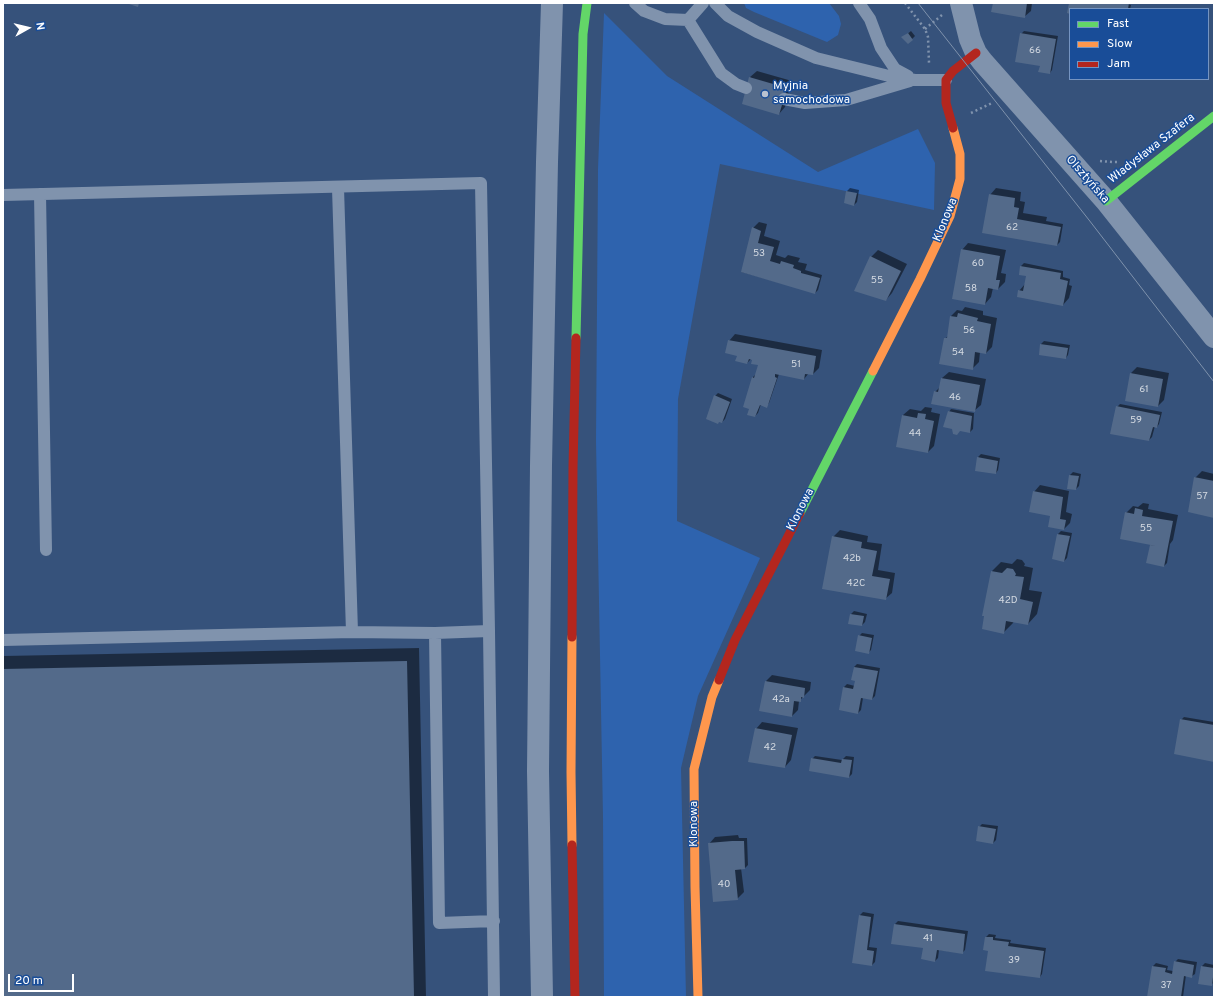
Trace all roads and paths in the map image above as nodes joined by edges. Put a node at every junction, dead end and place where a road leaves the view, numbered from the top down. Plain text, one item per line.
1 (552, 3) edge
2 (586, 3) edge
3 (636, 3) edge
4 (703, 3) edge
5 (715, 3) edge
6 (859, 3) edge
7 (963, 12) edge
8 (688, 20) junction
9 (976, 53) junction
10 (915, 80) junction
11 (946, 80) junction
12 (746, 88) dead end
13 (784, 99) dead end
14 (1214, 116) edge
15 (338, 188) junction
16 (40, 194) junction
17 (3, 195) edge
18 (1106, 201) junction
19 (1214, 337) edge
20 (46, 550) dead end
21 (489, 631) junction
22 (352, 632) junction
23 (435, 633) junction
24 (3, 640) edge
25 (494, 921) junction
26 (494, 997) edge
27 (542, 997) edge
28 (576, 997) edge
29 (698, 997) edge

1 - 27 street
2 - 28 street
3 - 8 lane
4 - 8 lane
5 - 10 lane
6 - 10 lane
7 - 9 street, Olsztyńska
8 - 12 lane
9 - 11 street
9 - 18 street, Olsztyńska
10 - 11 lane
10 - 13 lane
11 - 29 street, Klonowa
14 - 18 street, Władysława Szafera
15 - 16 lane
15 - 21 lane
15 - 22 lane
16 - 17 lane
16 - 20 lane
18 - 19 street, Olsztyńska
21 - 23 lane
21 - 25 lane
22 - 23 lane
22 - 24 lane
23 - 25 lane
25 - 26 lane

